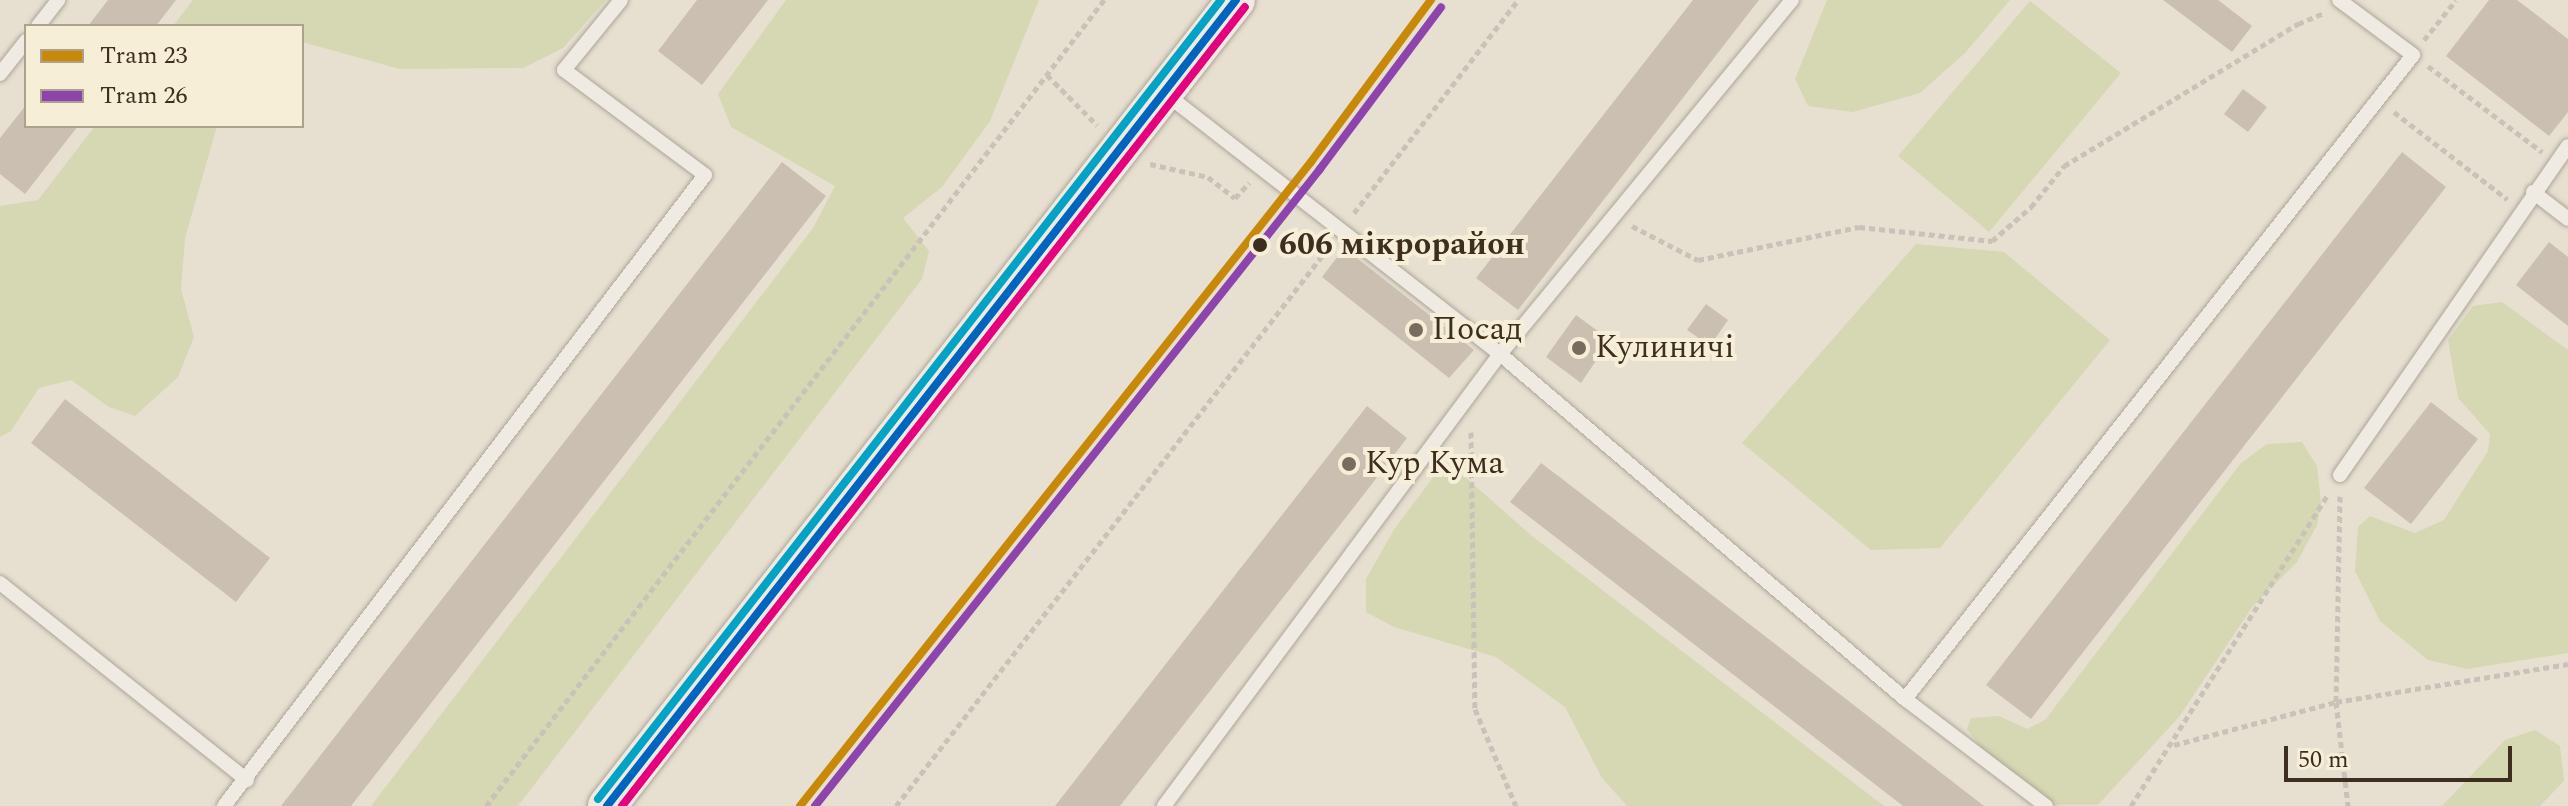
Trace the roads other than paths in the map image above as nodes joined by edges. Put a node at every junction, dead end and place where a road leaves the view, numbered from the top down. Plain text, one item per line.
1 (58, 0) edge
2 (621, 0) edge
3 (1236, 0) edge
4 (1792, 0) edge
5 (2343, 2) edge
6 (40, 24) edge
7 (24, 44) edge
8 (0, 74) edge
9 (1164, 92) junction
10 (2568, 146) edge
11 (2533, 192) junction
12 (2568, 219) edge
13 (1500, 354) junction
14 (2340, 475) road end
15 (0, 583) edge
16 (1905, 699) junction
17 (247, 780) junction
18 (224, 806) edge
19 (607, 806) edge
20 (1164, 806) edge
21 (2046, 806) edge

1 - 6 lane
2 - 17 lane
3 - 9 main road
4 - 13 lane
5 - 16 lane
7 - 8 lane
9 - 13 lane
9 - 19 main road
10 - 11 lane
11 - 12 lane
11 - 14 lane
13 - 16 lane
13 - 20 lane
15 - 17 lane
16 - 21 lane
17 - 18 lane

